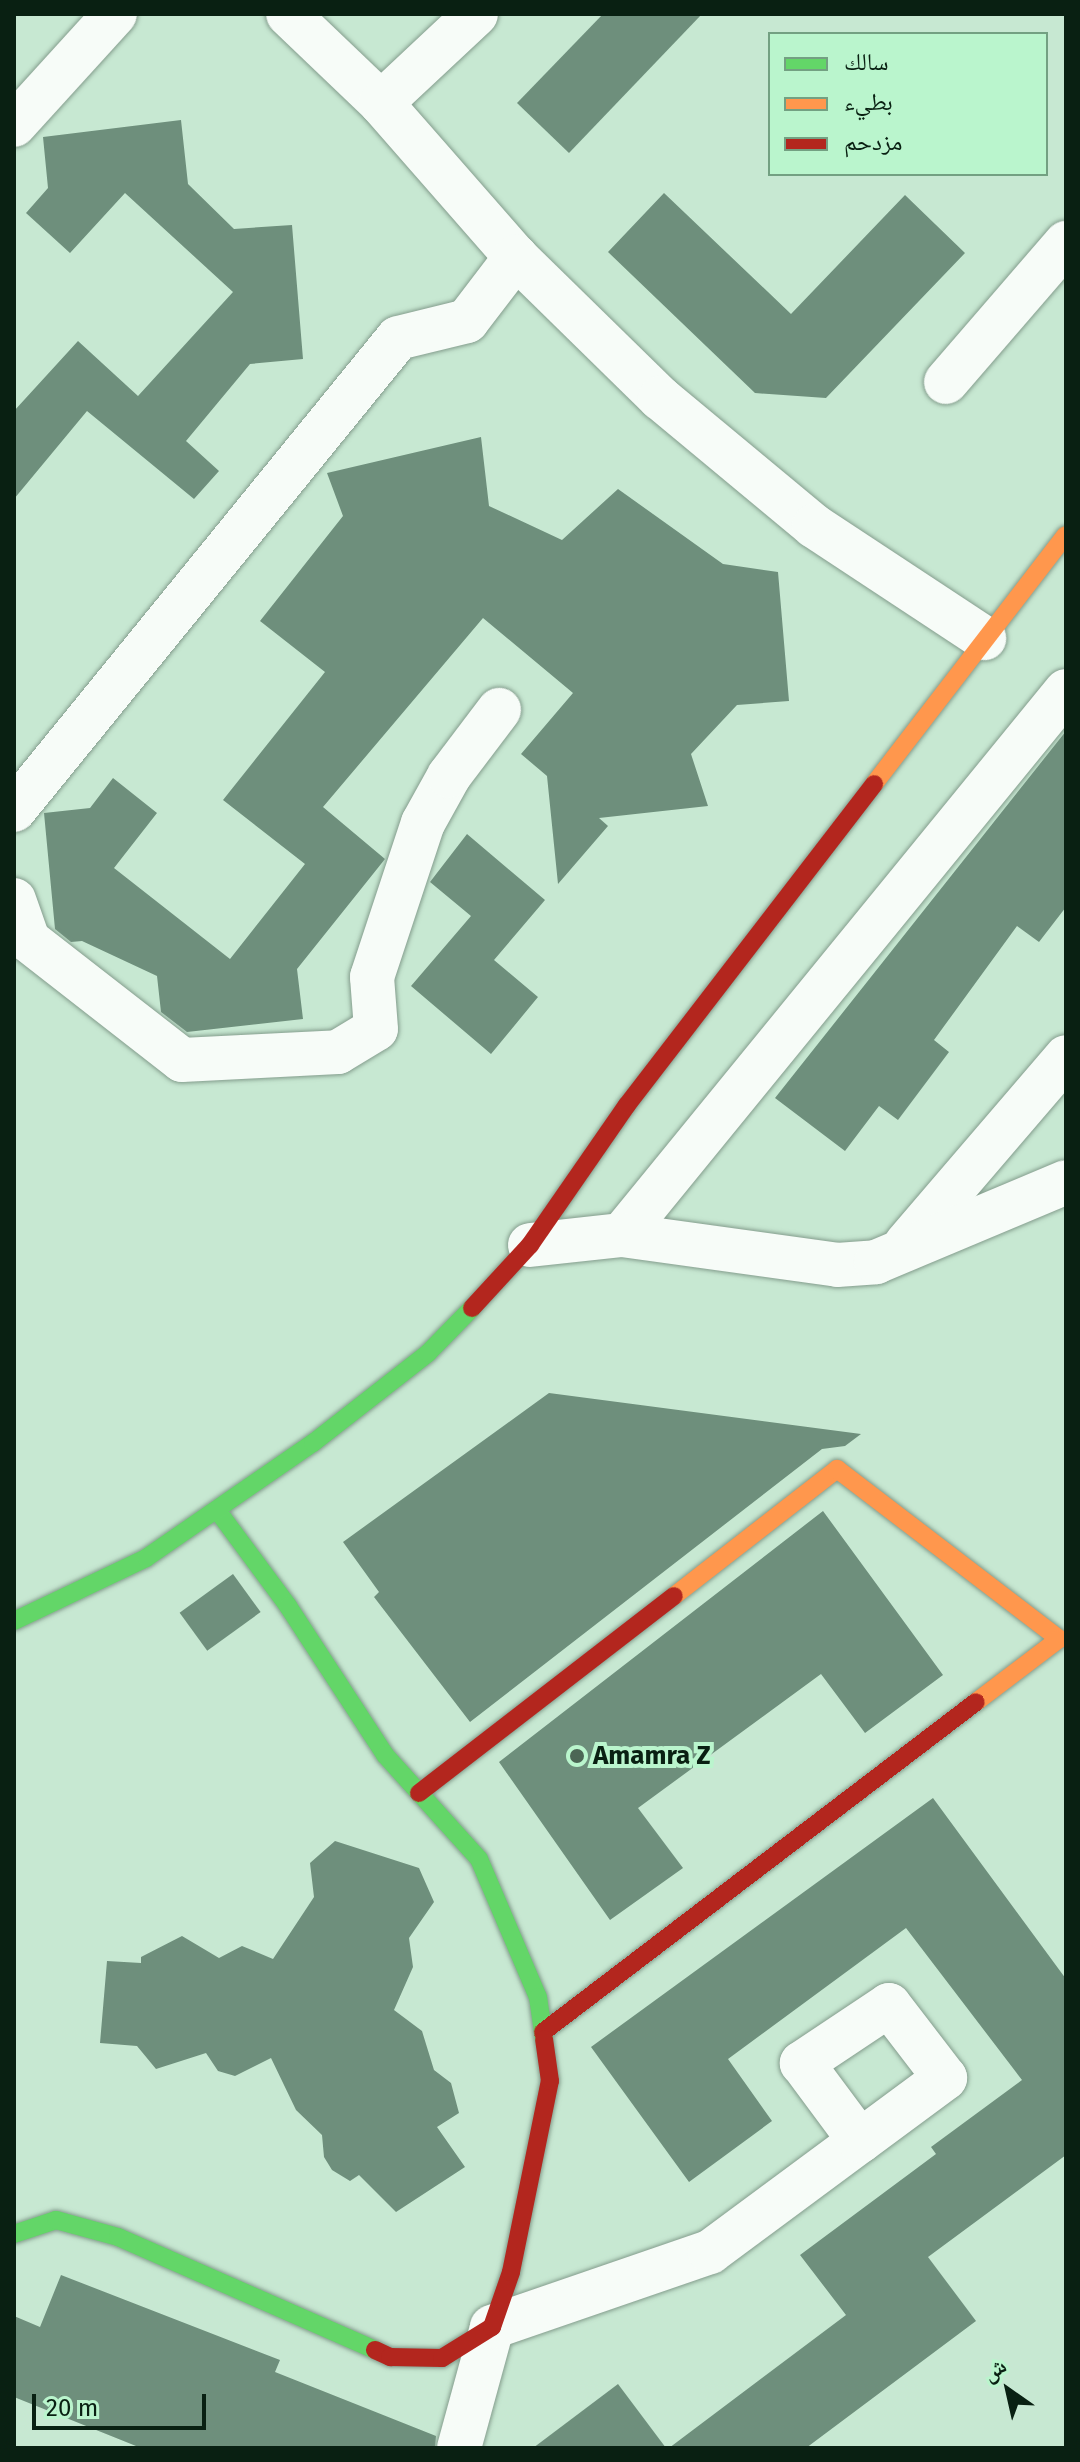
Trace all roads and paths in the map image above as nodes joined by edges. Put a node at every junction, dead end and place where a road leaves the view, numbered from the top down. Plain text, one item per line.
1 (115, 14) edge
2 (288, 14) edge
3 (476, 14) edge
4 (381, 103) junction
5 (14, 125) edge
6 (1066, 243) edge
7 (516, 257) junction
8 (946, 382) dead end
9 (1066, 535) edge
10 (984, 638) junction
11 (1066, 691) edge
12 (499, 710) dead end
13 (14, 810) edge
14 (14, 900) edge
15 (1066, 1057) edge
16 (1066, 1182) edge
17 (622, 1235) junction
18 (530, 1245) junction
19 (902, 1248) junction
20 (217, 1510) junction
21 (16, 1617) edge
22 (419, 1793) junction
23 (543, 2032) junction
24 (860, 2141) dead end
25 (14, 2234) edge
26 (492, 2327) junction
27 (459, 2448) edge

1 - 5 street
2 - 4 street
3 - 4 street
4 - 7 street
6 - 8 street
7 - 10 street
7 - 13 street
9 - 10 street
10 - 18 street
11 - 17 street
12 - 14 street
15 - 19 street
16 - 19 street
17 - 18 street
17 - 19 street
18 - 20 street
20 - 21 street
20 - 22 street
22 - 23 street
22 - 23 street
23 - 26 street
24 - 26 street
25 - 26 street
26 - 27 street

